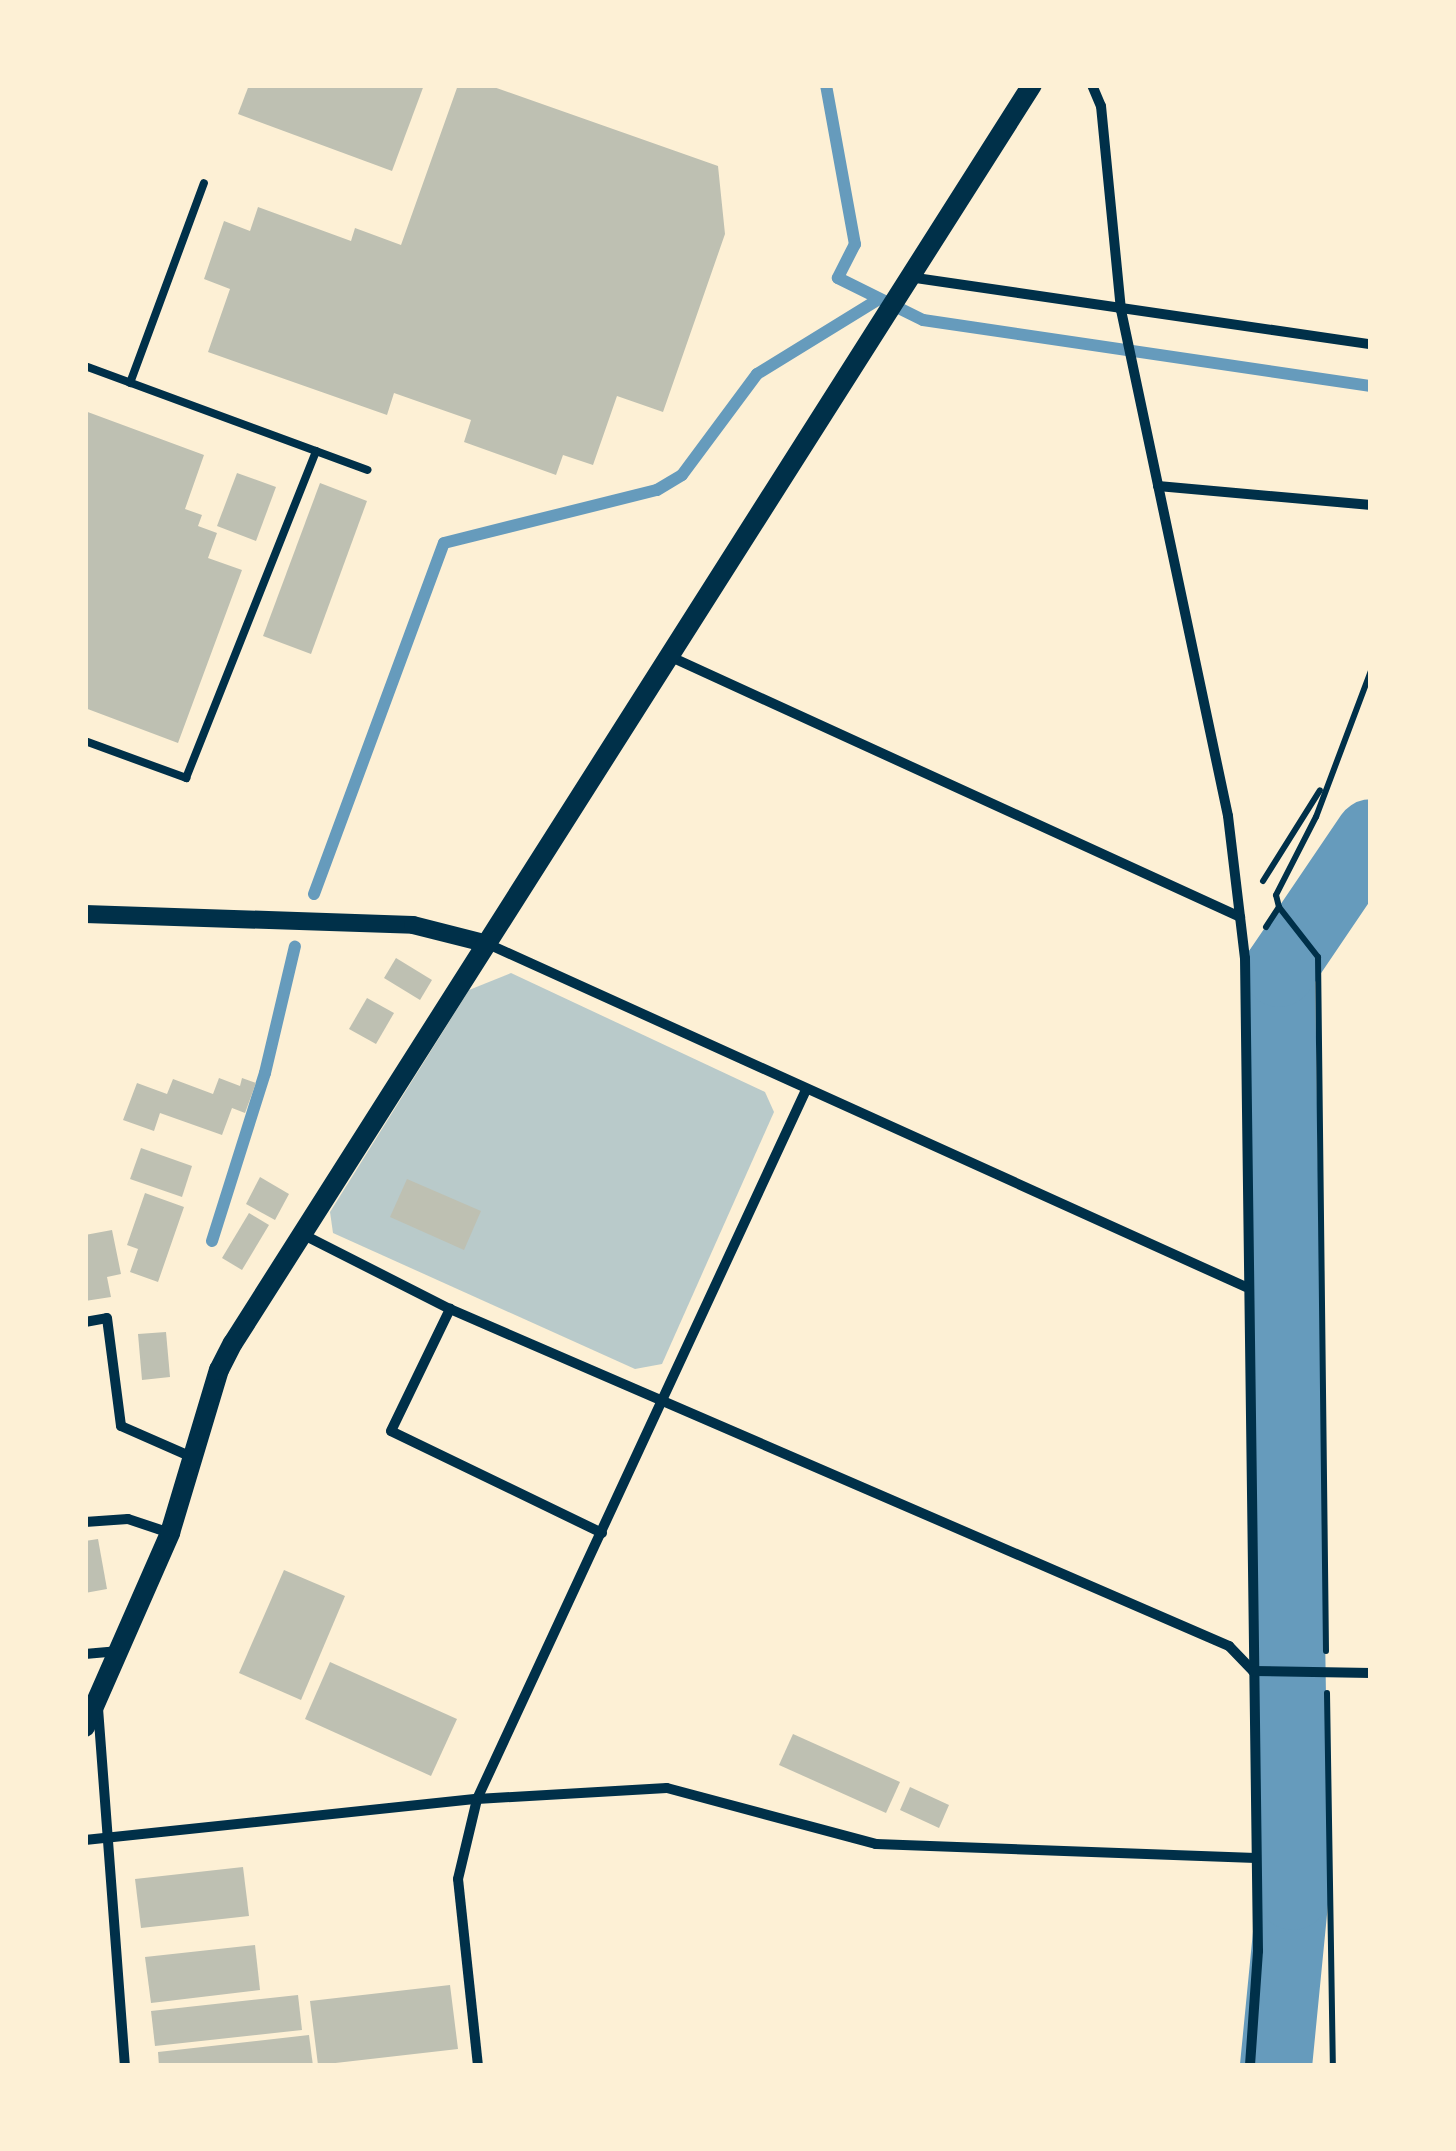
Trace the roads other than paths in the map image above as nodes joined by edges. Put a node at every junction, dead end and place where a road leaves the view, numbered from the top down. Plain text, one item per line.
1 (1032, 85) edge
2 (1092, 85) edge
3 (204, 183) dead end
4 (903, 285) junction
5 (1121, 310) junction
6 (1371, 344) edge
7 (85, 366) edge
8 (130, 383) junction
9 (316, 451) junction
10 (366, 470) dead end
11 (1158, 486) junction
12 (1371, 505) edge
13 (669, 656) junction
14 (85, 741) edge
15 (85, 914) edge
16 (1240, 917) junction
17 (488, 944) junction
18 (806, 1090) junction
19 (301, 1234) junction
20 (1246, 1287) junction
21 (450, 1309) junction
22 (85, 1322) edge
23 (662, 1399) junction
24 (194, 1458) junction
25 (85, 1522) edge
26 (170, 1532) junction
27 (602, 1533) junction
28 (122, 1651) junction
29 (85, 1654) edge
30 (1253, 1670) junction
31 (1371, 1673) edge
32 (98, 1706) junction
33 (85, 1727) edge
34 (477, 1799) junction
35 (106, 1838) junction
36 (85, 1840) edge
37 (1256, 1858) junction
38 (126, 2066) edge
39 (478, 2066) edge
40 (1250, 2066) edge

1 - 4 main road
2 - 5 street
3 - 8 lane
4 - 5 street
4 - 13 main road
5 - 6 street
5 - 11 street
7 - 8 lane
8 - 9 lane
9 - 10 lane
9 - 14 lane
11 - 12 street
11 - 16 street
13 - 16 street
13 - 17 main road
15 - 17 street
16 - 20 street
17 - 18 street
17 - 19 main road
18 - 20 street
18 - 23 street
19 - 21 street
19 - 24 main road
20 - 30 street
21 - 23 street
21 - 27 street
22 - 24 street
23 - 27 street
23 - 30 street
24 - 26 main road
25 - 26 street
26 - 28 main road
27 - 34 street
28 - 29 street
28 - 32 main road
30 - 31 street
30 - 37 street
32 - 33 main road
32 - 35 street
34 - 35 street
34 - 37 street
34 - 39 street
35 - 36 street
35 - 38 street
37 - 40 street

